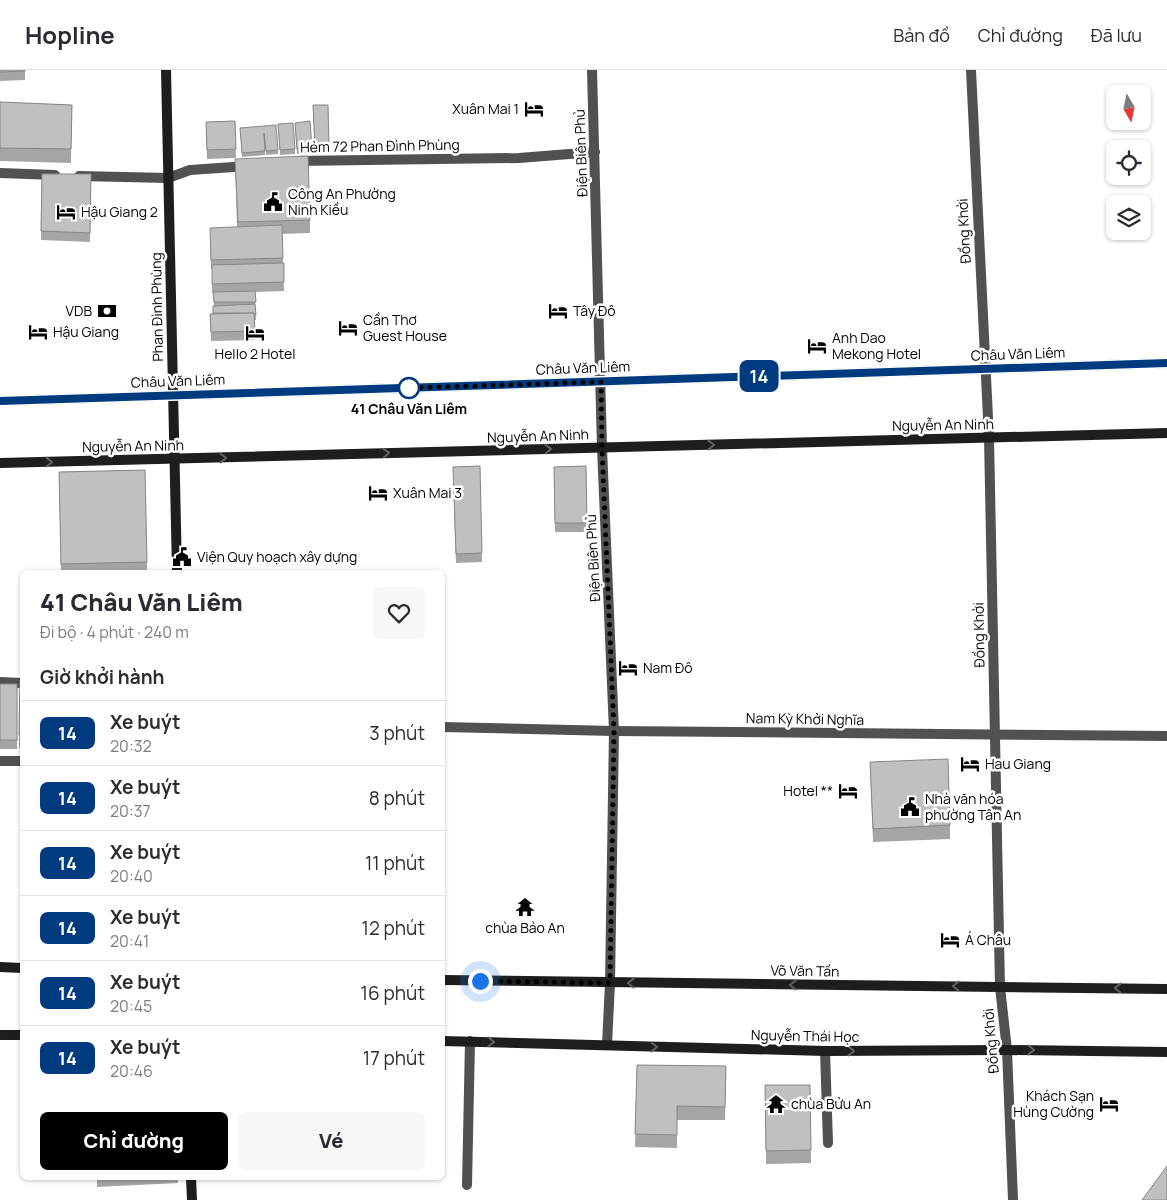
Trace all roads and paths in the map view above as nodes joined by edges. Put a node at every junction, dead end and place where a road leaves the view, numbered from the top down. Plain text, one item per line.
1 (166, 70) edge
2 (592, 70) edge
3 (971, 70) edge
4 (594, 152) junction
5 (283, 162) edge
6 (257, 165) edge
7 (0, 174) edge
8 (168, 178) junction
9 (1167, 363) edge
10 (984, 369) junction
11 (601, 382) junction
12 (173, 395) junction
13 (0, 401) edge
14 (1167, 433) edge
15 (989, 438) junction
16 (602, 448) junction
17 (175, 459) junction
18 (0, 463) edge
19 (177, 570) edge
20 (0, 682) edge
21 (20, 683) edge
22 (445, 727) edge
23 (614, 731) junction
24 (996, 734) junction
25 (1167, 736) edge
26 (0, 761) edge
27 (20, 761) edge
28 (0, 967) edge
29 (20, 968) edge
30 (445, 980) edge
31 (610, 983) junction
32 (1000, 987) junction
33 (1167, 989) edge
34 (0, 1035) edge
35 (20, 1035) edge
36 (445, 1041) edge
37 (470, 1041) junction
38 (607, 1045) junction
39 (1007, 1050) junction
40 (825, 1051) junction
41 (1167, 1052) edge
42 (828, 1143) dead end
43 (191, 1180) edge
44 (467, 1185) dead end
45 (192, 1200) edge
46 (1013, 1200) edge

1 - 8 street, Phan Đình Phùng
2 - 4 street, Điện Biên Phủ
3 - 10 street, Đồng Khởi
4 - 5 street, Hẻm 72 Phan Đình Phùng
4 - 11 street, Điện Biên Phủ
6 - 8 street
7 - 8 street
8 - 12 street, Phan Đình Phùng
9 - 10 street, Châu Văn Liêm
10 - 11 street, Châu Văn Liêm
10 - 15 street, Đồng Khởi
11 - 12 street, Châu Văn Liêm
11 - 16 street, Điện Biên Phủ
12 - 13 street, Châu Văn Liêm
12 - 17 street, Phan Đình Phùng
14 - 15 street, Nguyễn An Ninh
16 -> 15 street, Nguyễn An Ninh
15 - 24 street, Đồng Khởi
17 -> 16 street, Nguyễn An Ninh
16 - 23 street, Điện Biên Phủ
18 -> 17 street, Nguyễn An Ninh
17 - 19 street, Phan Đình Phùng
20 - 21 street
22 - 23 street, Nam Kỳ Khởi Nghĩa
23 - 24 street, Nam Kỳ Khởi Nghĩa
23 - 31 street, Điện Biên Phủ
24 - 25 street, Nam Kỳ Khởi Nghĩa
24 - 32 street, Đồng Khởi
26 - 27 street
28 - 29 street
30 - 31 street, Võ Văn Tần
32 -> 31 street, Võ Văn Tần
31 - 38 street, Điện Biên Phủ
33 -> 32 street, Võ Văn Tần
32 - 39 street, Đồng Khởi
34 - 35 street
36 - 37 street, Nguyễn Thái Học
37 -> 38 street, Nguyễn Thái Học
37 - 44 street
38 -> 40 street, Nguyễn Thái Học
40 -> 39 street, Nguyễn Thái Học
39 -> 41 street, Nguyễn Thái Học
39 - 46 street, Đồng Khởi
40 - 42 street
43 - 45 street

